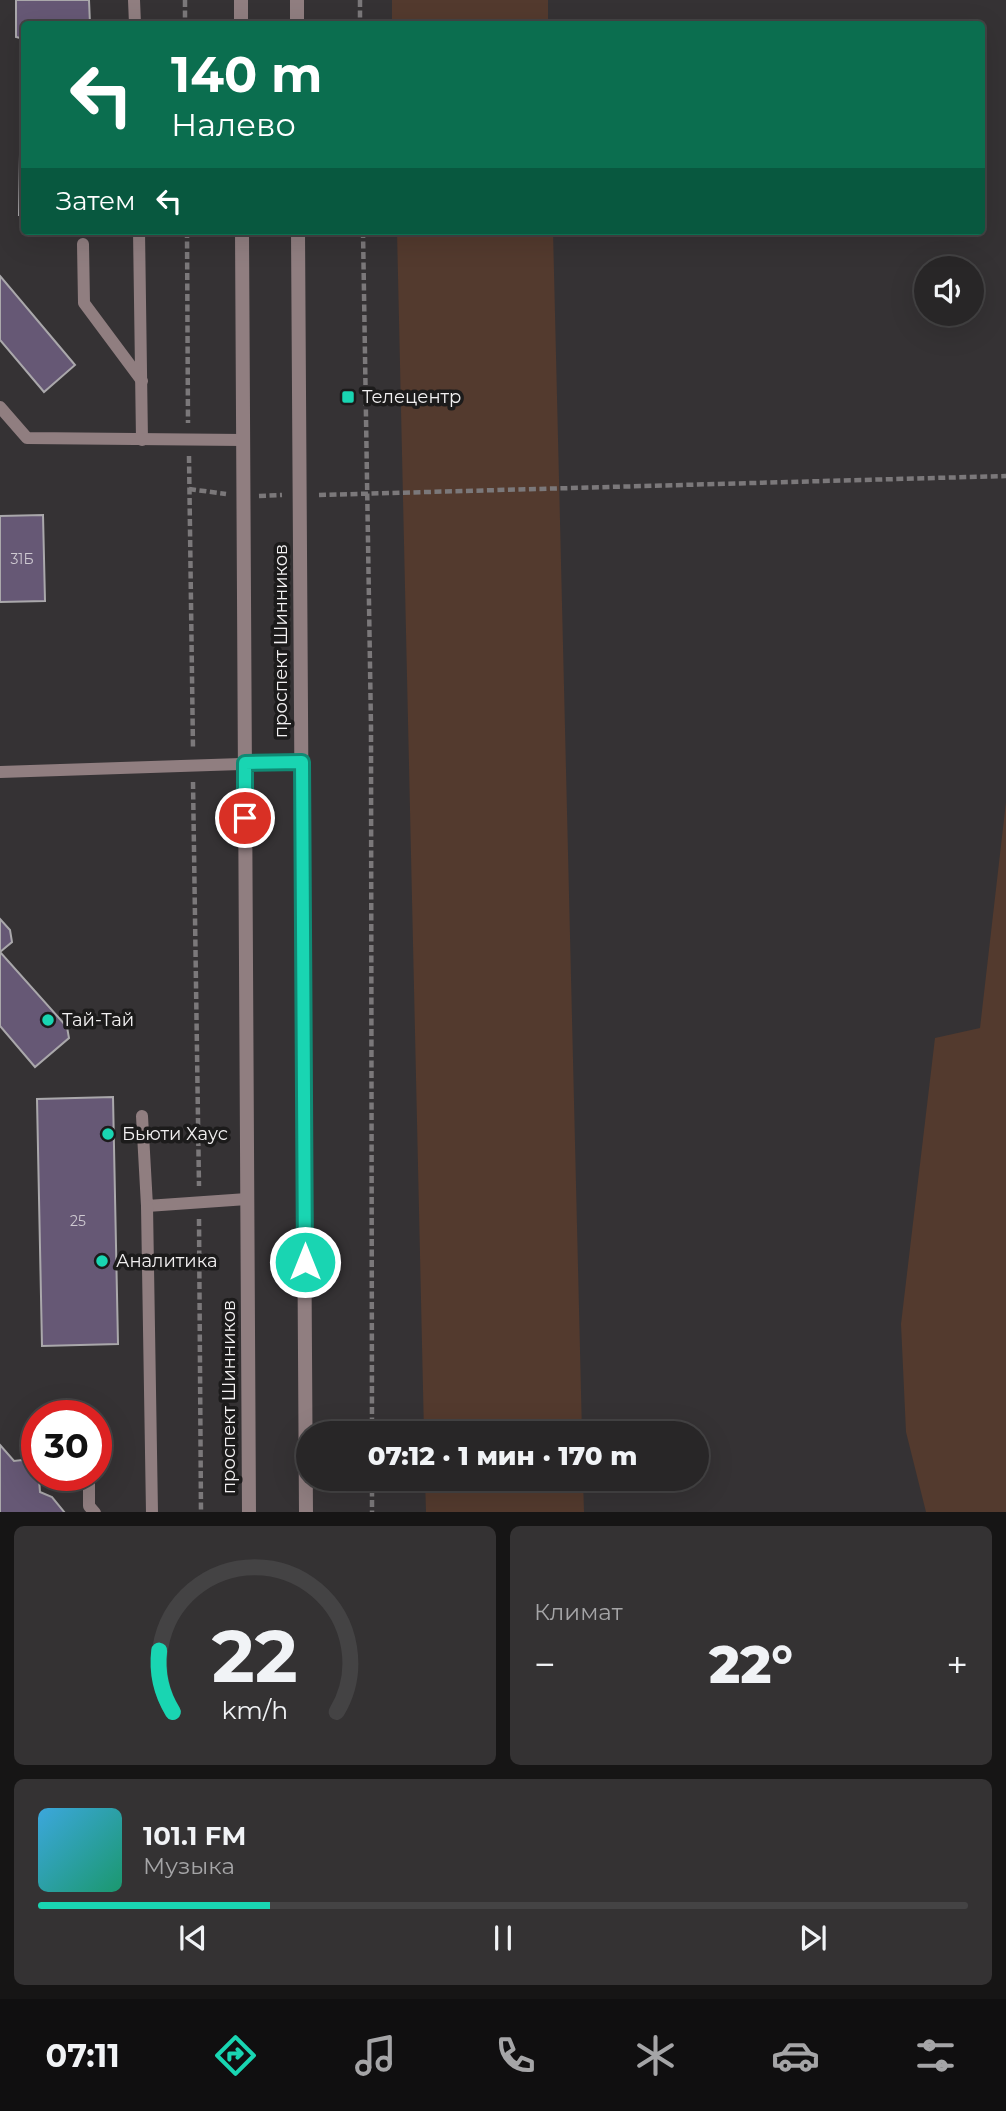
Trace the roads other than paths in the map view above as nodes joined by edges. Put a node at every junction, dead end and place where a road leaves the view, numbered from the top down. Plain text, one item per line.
1 (134, 0) edge
2 (241, 0) edge
3 (297, 0) edge
4 (135, 21) edge
5 (241, 21) edge
6 (297, 21) edge
7 (139, 235) edge
8 (242, 235) edge
9 (298, 235) edge
10 (83, 244) dead end
11 (142, 382) junction
12 (0, 407) edge
13 (142, 440) junction
14 (243, 440) junction
15 (302, 762) junction
16 (245, 763) junction
17 (0, 772) edge
18 (142, 1115) dead end
19 (247, 1199) junction
20 (147, 1206) junction
21 (89, 1491) edge
22 (94, 1512) edge
23 (152, 1512) edge
24 (249, 1512) edge
25 (306, 1512) edge

1 - 4 lane
2 - 5 street
3 - 6 street
7 - 11 lane
8 - 14 street, проспект Шинников
9 - 15 street, проспект Шинников
10 - 11 lane
11 - 13 lane
12 - 13 lane
13 - 14 lane
14 - 16 street, проспект Шинников
15 - 16 lane
15 - 25 street, проспект Шинников
16 - 17 lane
16 - 19 street, проспект Шинников
18 - 20 lane
19 - 20 lane
19 - 24 street, проспект Шинников
20 - 23 lane
21 - 22 lane

